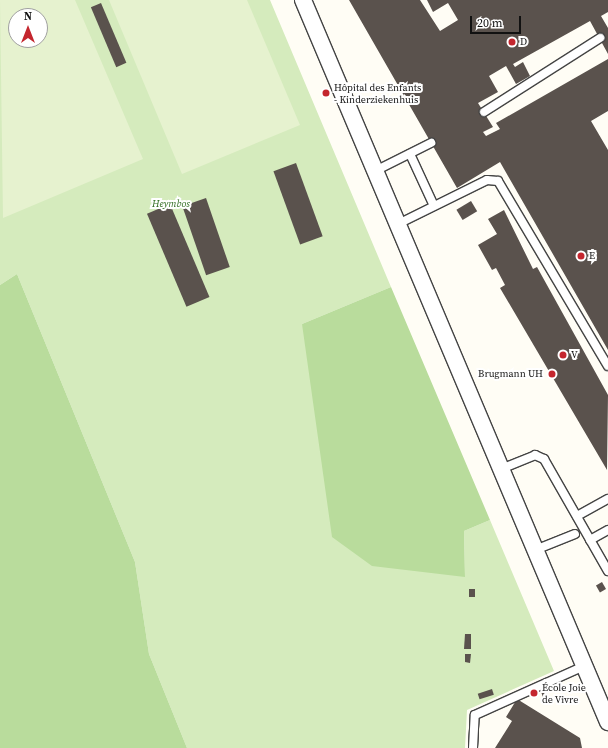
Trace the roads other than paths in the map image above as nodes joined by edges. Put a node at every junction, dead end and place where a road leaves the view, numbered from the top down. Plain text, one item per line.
1 (303, 0) edge
2 (600, 38) dead end
3 (484, 112) dead end
4 (431, 143) dead end
5 (410, 154) junction
6 (375, 171) junction
7 (434, 206) junction
8 (398, 224) junction
9 (608, 366) edge
10 (501, 469) junction
11 (608, 499) edge
12 (577, 516) junction
13 (608, 530) edge
14 (575, 534) dead end
15 (590, 540) junction
16 (535, 550) junction
17 (608, 571) edge
18 (584, 666) junction
19 (608, 722) edge
20 (473, 748) edge

1 - 6 street
2 - 3 lane
4 - 5 lane
5 - 6 lane
5 - 7 lane
6 - 8 street
7 - 8 lane
7 - 9 lane
8 - 10 street
10 - 12 lane
10 - 16 street
11 - 12 lane
12 - 15 lane
13 - 15 lane
14 - 16 lane
15 - 17 lane
16 - 18 street
18 - 19 street
18 - 20 lane

